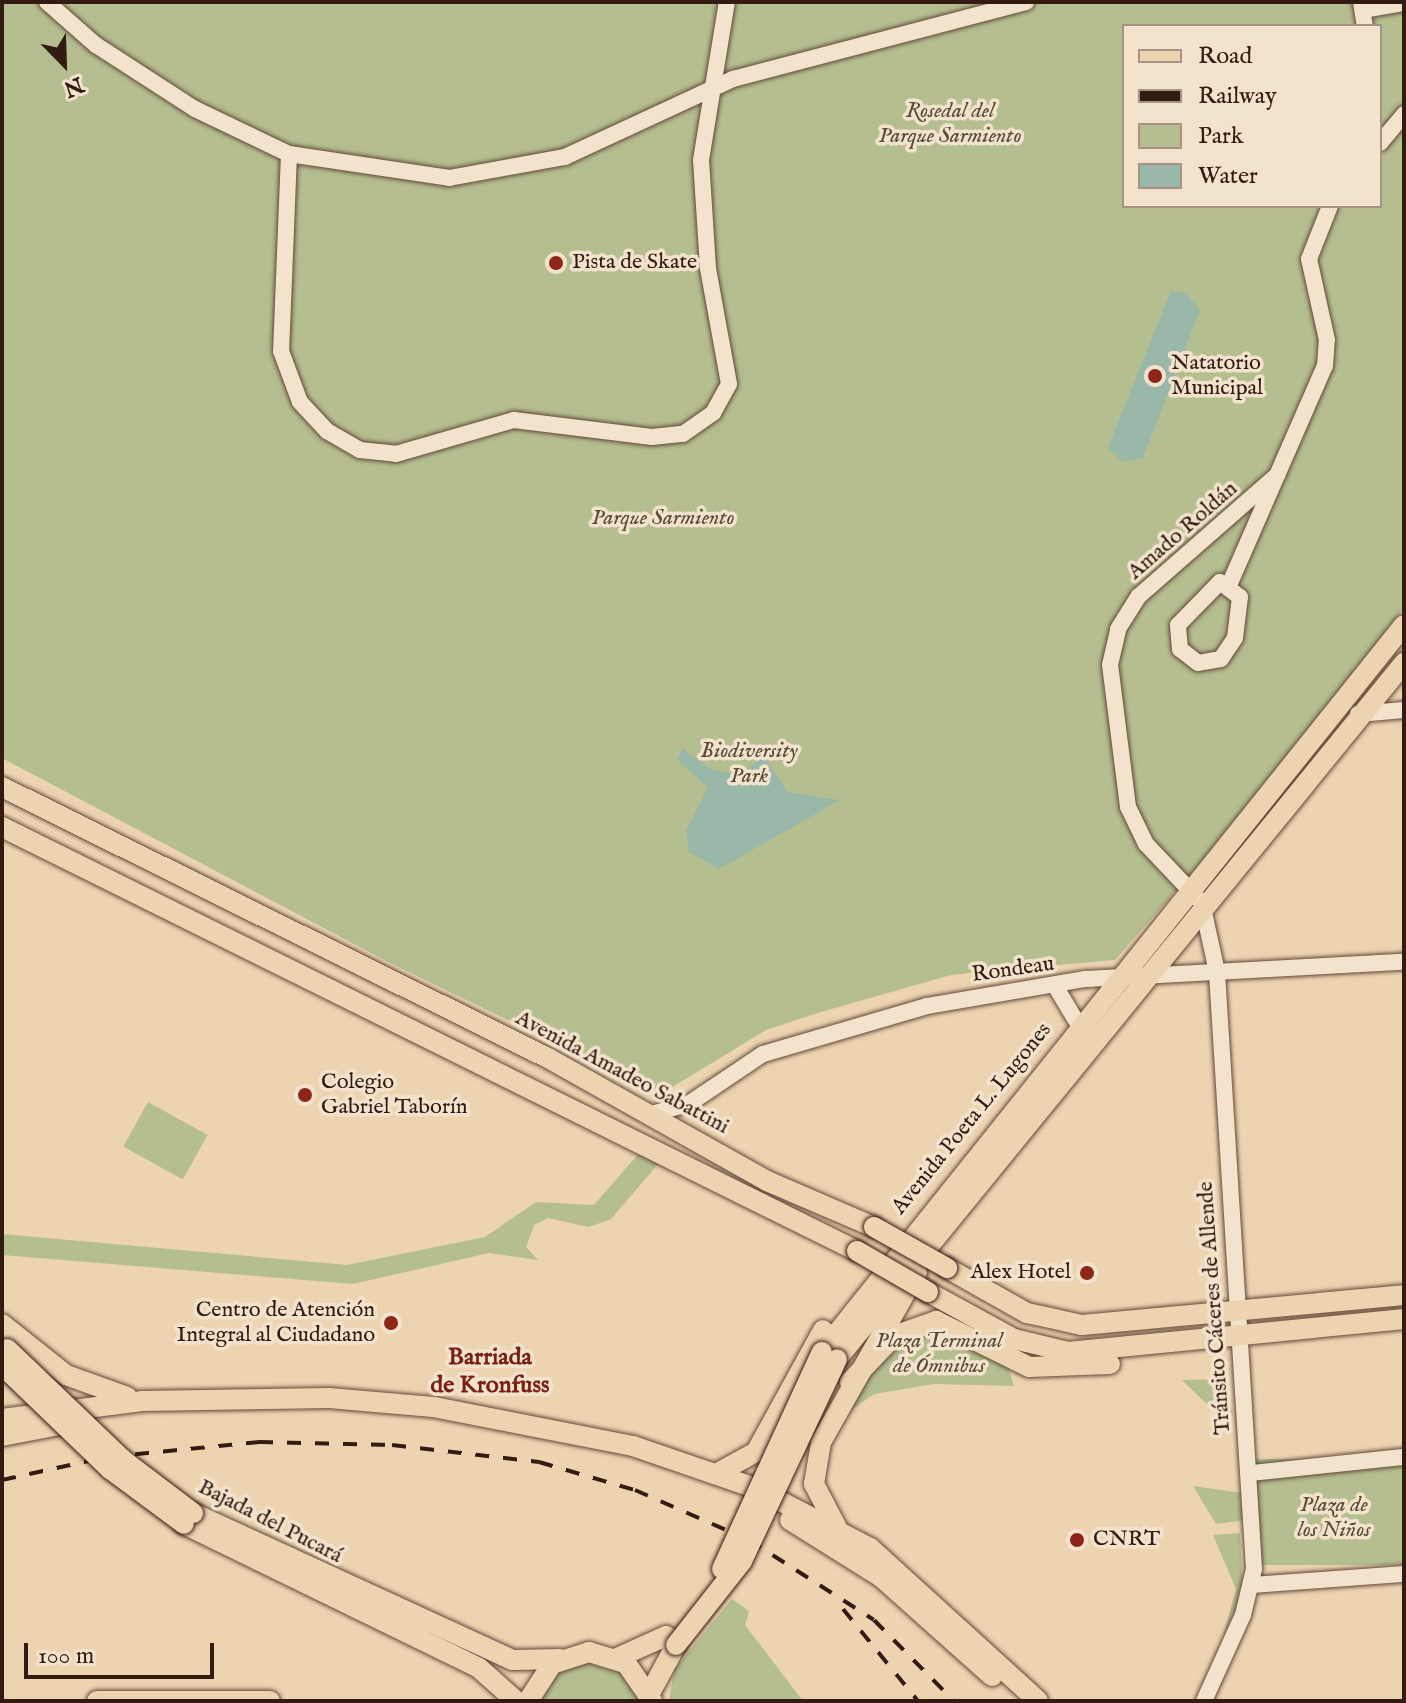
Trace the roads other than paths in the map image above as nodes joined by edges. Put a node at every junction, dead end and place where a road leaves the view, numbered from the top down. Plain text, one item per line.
1 (47, 2) edge
2 (727, 2) edge
3 (1026, 2) edge
4 (1404, 3) edge
5 (1363, 13) edge
6 (706, 92) junction
7 (1404, 114) edge
8 (1382, 141) edge
9 (289, 154) junction
10 (1329, 208) edge
11 (1277, 475) junction
12 (1230, 583) junction
13 (1404, 625) edge
14 (1404, 663) edge
15 (1404, 710) edge
16 (1358, 714) junction
17 (2, 787) edge
18 (2, 827) edge
19 (1188, 887) junction
20 (1202, 903) junction
21 (1404, 962) edge
22 (1217, 972) junction
23 (1141, 977) junction
24 (1115, 978) junction
25 (1057, 989) junction
26 (1078, 1024) junction
27 (652, 1114) junction
28 (931, 1207) junction
29 (949, 1220) junction
30 (1404, 1295) edge
31 (1235, 1313) junction
32 (1404, 1319) edge
33 (2, 1324) edge
34 (1237, 1338) junction
35 (4, 1353) edge
36 (829, 1355) junction
37 (850, 1382) junction
38 (81, 1383) junction
39 (142, 1401) junction
40 (80, 1415) junction
41 (2, 1419) edge
42 (2, 1436) edge
43 (1404, 1457) edge
44 (1251, 1473) junction
45 (716, 1474) junction
46 (814, 1478) junction
47 (785, 1510) junction
48 (188, 1518) junction
49 (837, 1528) junction
50 (1404, 1574) edge
51 (1253, 1585) junction
52 (671, 1640) junction
53 (617, 1658) junction
54 (560, 1659) junction
55 (651, 1697) edge
56 (97, 1701) edge
57 (270, 1701) edge
58 (516, 1701) edge
59 (528, 1701) edge
60 (1018, 1701) edge
61 (1038, 1701) edge
62 (1204, 1701) edge

1 - 9 street
2 - 6 street
3 - 6 street
4 - 5 street
6 - 9 street
6 - 9 street
7 - 8 street
10 - 11 street, Amado Roldán
11 - 12 street, Amado Roldán
11 - 19 street, Amado Roldán
12 - 12 street
13 - 19 main road, Avenida Poeta L. Lugones
14 - 16 main road, Avenida Poeta L. Lugones
15 - 16 street
16 - 20 main road, Avenida Poeta L. Lugones
17 - 27 main road, Avenida Amadeo Sabattini
18 - 34 main road, bridge
19 - 20 street, Amado Roldán
19 - 24 main road, Avenida Poeta L. Lugones
20 - 22 street, Tránsito Cáceres de Allende
20 - 23 main road, Avenida Poeta L. Lugones
21 - 22 street, Rondeau
22 - 23 street, Rondeau
22 - 31 street, Tránsito Cáceres de Allende
23 - 24 street, Rondeau
23 - 29 main road, Avenida Poeta L. Lugones
24 - 25 street, Rondeau
24 - 26 main road, Avenida Poeta L. Lugones
25 - 26 street
25 - 27 street, Rondeau
26 - 28 main road, Avenida Poeta L. Lugones
27 - 31 main road, Avenida Amadeo Sabattini, bridge
28 - 36 main road, Avenida Poeta L. Lugones
28 - 45 main road
29 - 36 main road, Avenida Poeta L. Lugones
29 - 37 main road
30 - 31 main road, Avenida Amadeo Sabattini
31 - 34 street, Tránsito Cáceres de Allende
32 - 34 main road
33 - 38 main road
34 - 37 main road
34 - 44 street, Tránsito Cáceres de Allende
35 - 48 main road, Bajada del Pucará, bridge
36 - 52 main road, Avenida Poeta L. Lugones, bridge
37 - 46 main road
38 - 39 main road
38 - 40 main road
39 - 40 main road
39 - 45 main road
40 - 41 main road
40 - 42 main road
40 - 47 main road
43 - 44 street
44 - 51 street, Tránsito Cáceres de Allende
45 - 47 main road
46 - 47 main road
46 - 49 main road
47 - 49 main road
47 - 60 main road
48 - 54 main road, Bajada del Pucará
48 - 58 main road, Bajada del Pucará
49 - 61 main road
50 - 51 street
51 - 62 street, Tránsito Cáceres de Allende
52 - 53 main road, Avenida Poeta L. Lugones
52 - 55 main road, Avenida Poeta L. Lugones
53 - 54 main road, Bajada del Pucará
53 - 55 main road
54 - 59 main road
56 - 57 main road

